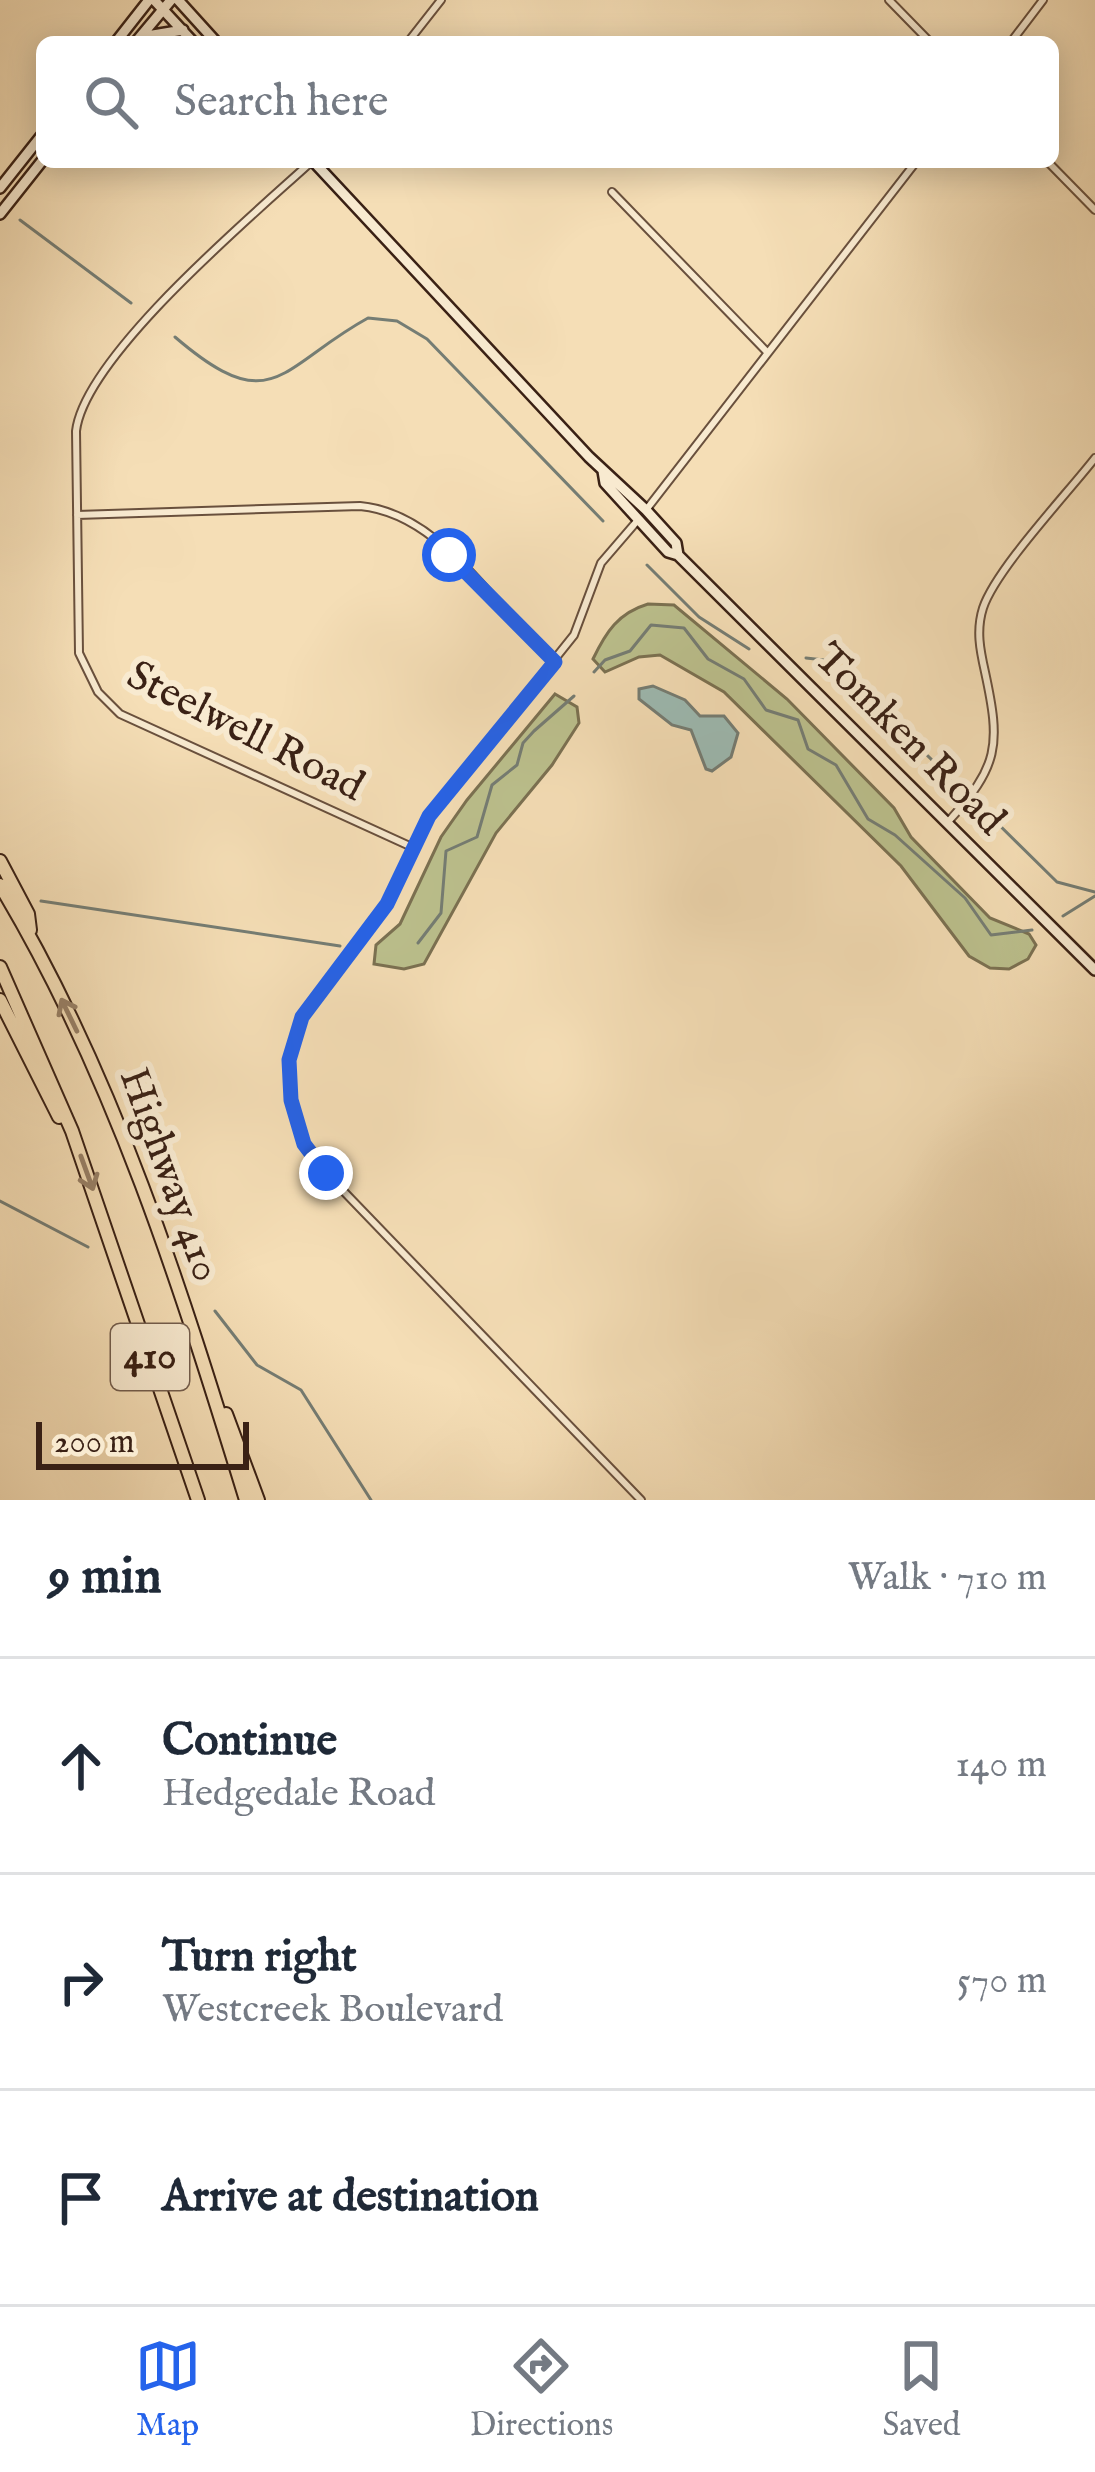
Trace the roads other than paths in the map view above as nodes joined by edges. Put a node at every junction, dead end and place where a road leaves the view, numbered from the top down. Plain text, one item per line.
1 (134, 0) edge
2 (152, 0) edge
3 (175, 0) edge
4 (441, 0) edge
5 (889, 0) edge
6 (1043, 0) edge
7 (162, 10) junction
8 (128, 27) junction
9 (183, 30) junction
10 (121, 36) edge
11 (140, 36) edge
12 (153, 36) edge
13 (188, 36) edge
14 (210, 36) edge
15 (413, 36) edge
16 (924, 36) edge
17 (1016, 36) edge
18 (36, 143) edge
19 (36, 168) edge
20 (306, 168) edge
21 (319, 168) edge
22 (911, 168) edge
23 (1054, 168) edge
24 (0, 188) edge
25 (612, 192) dead end
26 (1095, 210) edge
27 (0, 214) edge
28 (766, 351) junction
29 (1095, 458) edge
30 (642, 514) junction
31 (77, 515) junction
32 (555, 662) junction
33 (947, 824) junction
34 (414, 848) junction
35 (0, 861) edge
36 (0, 885) edge
37 (32, 938) junction
38 (0, 967) edge
39 (1095, 970) edge
40 (0, 1000) edge
41 (72, 1130) junction
42 (214, 1399) junction
43 (198, 1500) edge
44 (246, 1500) edge
45 (258, 1500) edge
46 (641, 1500) edge

1 - 8 main road
2 - 7 main road
2 - 8 main road
3 - 7 main road
3 - 14 main road
4 - 15 street
5 - 16 street
6 - 17 street
7 - 9 main road
7 - 11 main road
8 - 10 main road
9 - 12 main road
9 - 13 main road
18 - 24 main road
19 - 27 main road
20 - 31 street, Steelwell Road
21 - 30 main road, Tomken Road
22 - 28 street
23 - 26 street
25 - 28 street
28 - 30 street
29 - 33 street
30 - 32 street
30 - 33 main road, Tomken Road
31 - 32 street
31 - 34 street, Steelwell Road
32 - 34 street
33 - 39 main road, Tomken Road
34 - 46 street
35 - 37 highway
36 - 37 highway, Highway 410 / 410
42 -> 37 highway, Highway 410 / 410
38 - 41 highway, Highway 410 / 410
40 - 41 highway
41 -> 43 highway, Highway 410 / 410
42 - 44 highway, Highway 410 / 410
42 - 45 highway

